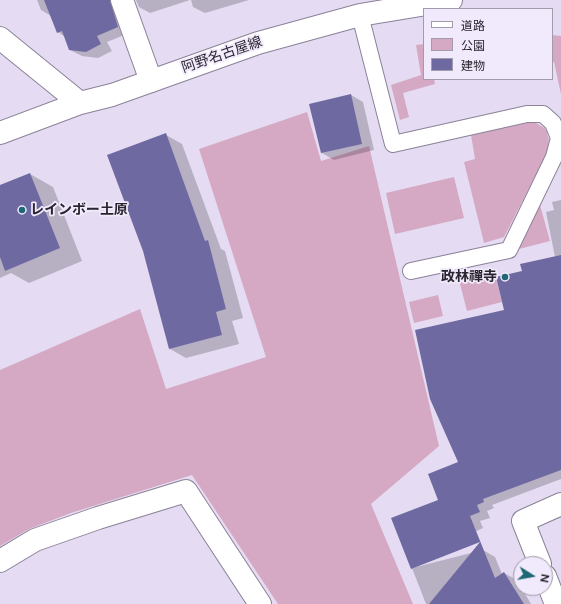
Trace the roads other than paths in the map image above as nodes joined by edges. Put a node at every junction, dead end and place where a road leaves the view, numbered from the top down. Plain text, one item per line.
1 (122, 0) edge
2 (451, 0) edge
3 (360, 15) junction
4 (0, 38) edge
5 (151, 81) junction
6 (80, 103) junction
7 (0, 133) edge
8 (411, 271) dead end
9 (561, 504) edge
10 (537, 556) edge
11 (0, 561) edge
12 (260, 604) edge

1 - 5 street
2 - 3 street, 阿野名古屋線
3 - 5 street, 阿野名古屋線
3 - 8 lane
4 - 6 street
5 - 6 street, 阿野名古屋線
6 - 7 street, 阿野名古屋線
9 - 10 street
11 - 12 street

